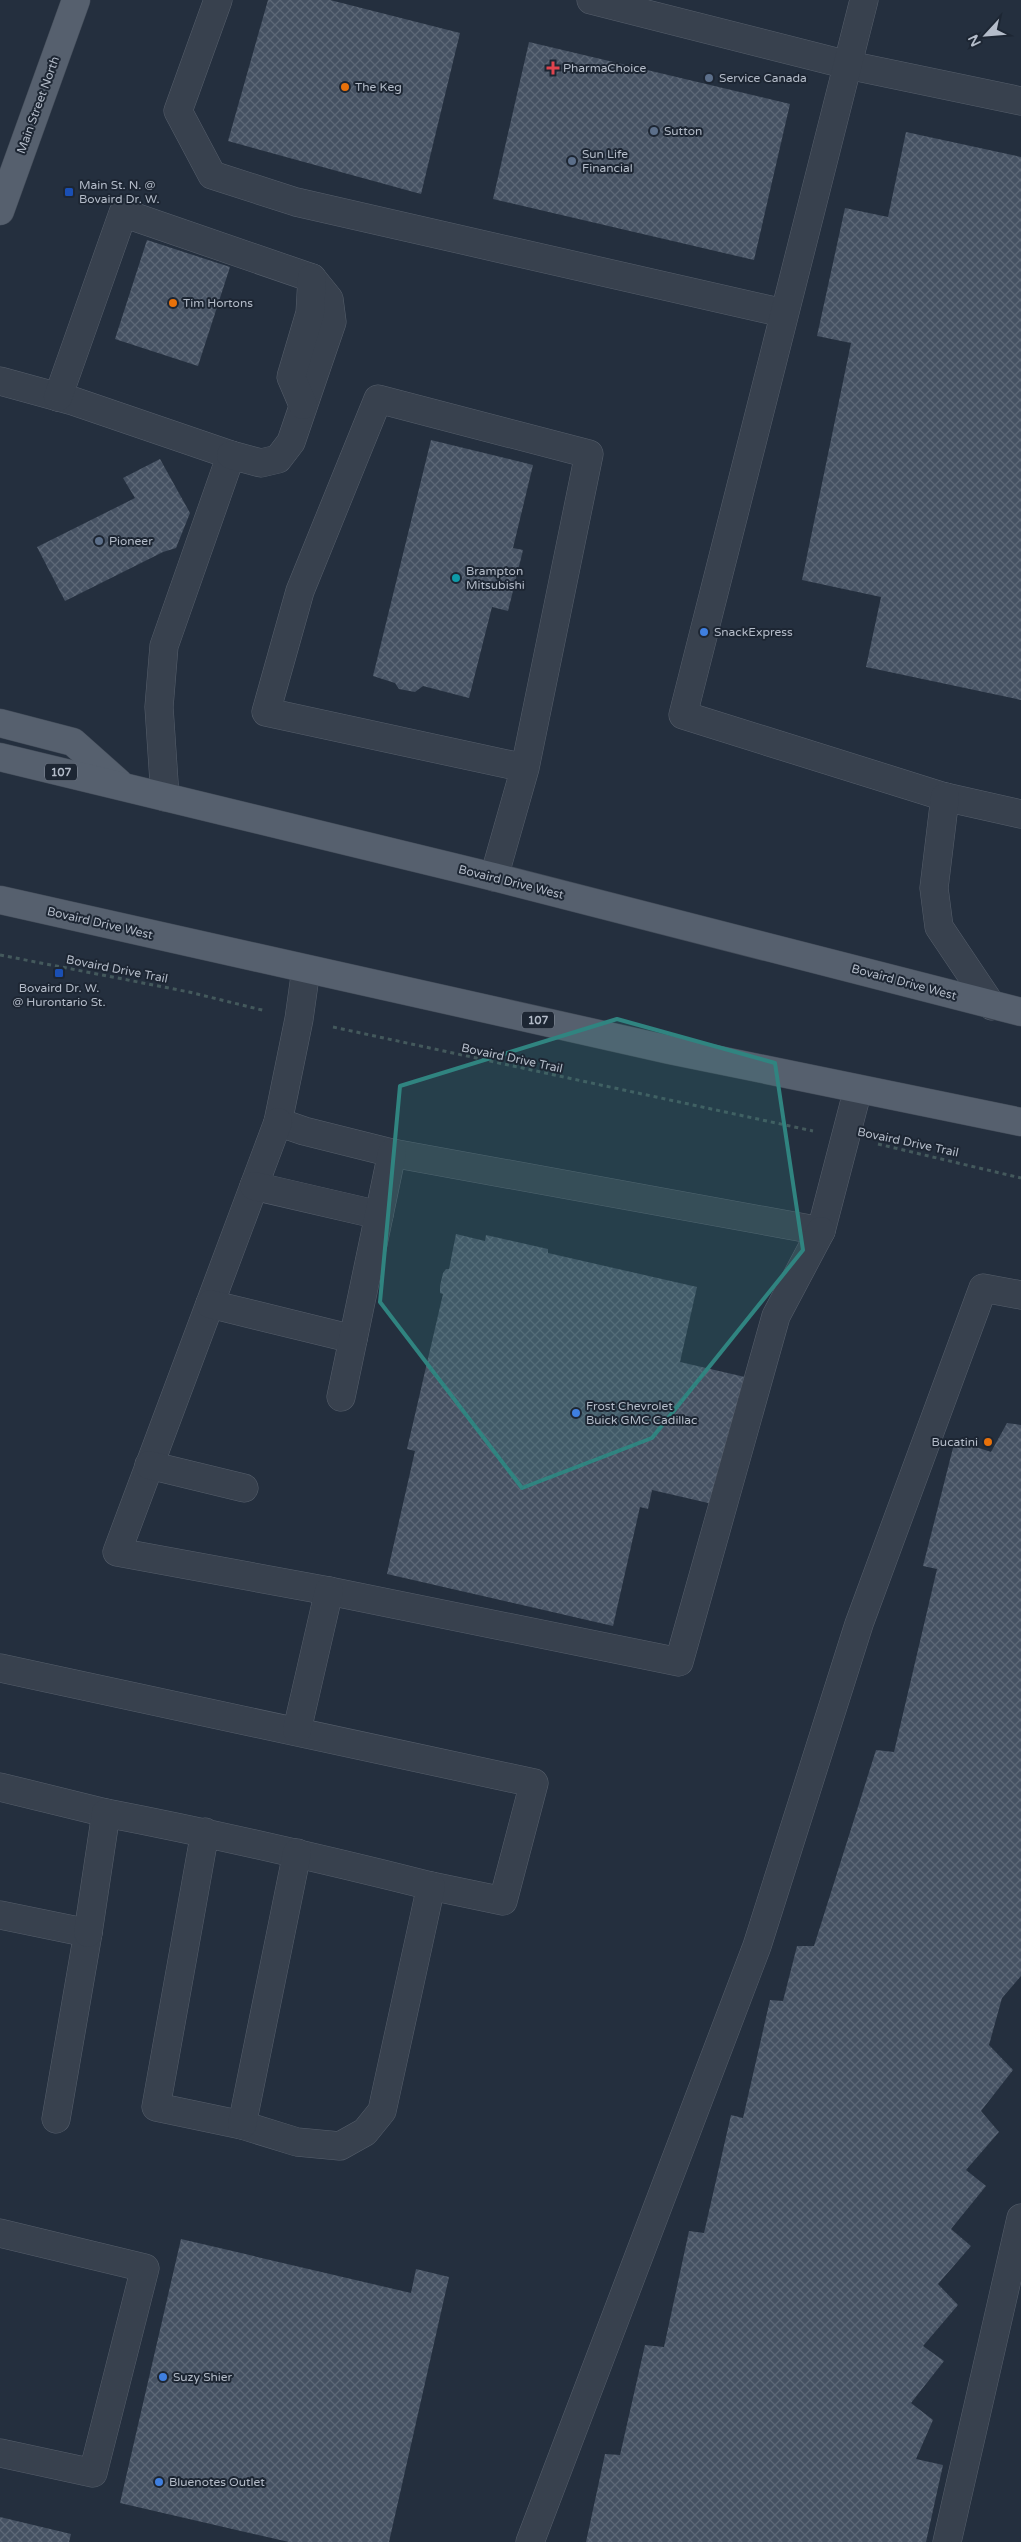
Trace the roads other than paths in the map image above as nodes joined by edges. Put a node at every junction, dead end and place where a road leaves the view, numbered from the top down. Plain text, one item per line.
1 (76, 0) edge
2 (218, 0) edge
3 (591, 0) edge
4 (864, 0) edge
5 (848, 65) junction
6 (1021, 100) edge
7 (0, 211) edge
8 (783, 313) junction
9 (0, 381) edge
10 (58, 397) junction
11 (231, 455) junction
12 (0, 723) edge
13 (0, 757) edge
14 (525, 768) junction
15 (122, 786) junction
16 (165, 797) junction
17 (944, 797) junction
18 (1021, 814) edge
19 (494, 877) junction
20 (0, 900) edge
21 (0, 909) edge
22 (56, 913) junction
23 (306, 969) junction
24 (992, 1006) junction
25 (1021, 1012) edge
26 (858, 1089) junction
27 (278, 1122) junction
28 (1021, 1122) edge
29 (392, 1153) junction
30 (254, 1186) junction
31 (379, 1214) junction
32 (820, 1232) junction
33 (1021, 1295) edge
34 (210, 1304) junction
35 (353, 1339) junction
36 (341, 1397) dead end
37 (149, 1465) junction
38 (244, 1488) dead end
39 (329, 1590) junction
40 (0, 1668) edge
41 (296, 1730) junction
42 (0, 1787) edge
43 (106, 1813) junction
44 (205, 1832) junction
45 (297, 1853) junction
46 (431, 1886) junction
47 (0, 1915) edge
48 (88, 1933) junction
49 (56, 2119) dead end
50 (242, 2125) junction
51 (1021, 2218) edge
52 (0, 2233) edge
53 (0, 2453) edge
54 (530, 2542) edge
55 (947, 2542) edge

1 - 7 main road, Main Street North
2 - 8 lane
3 - 5 lane
4 - 5 lane
5 - 6 lane
5 - 8 lane
8 - 17 lane
9 - 10 lane
10 - 11 lane
10 - 11 lane
11 - 16 lane
12 - 15 main road
13 - 15 main road, Bovaird Drive West / 107
14 - 14 lane
14 - 19 lane
15 - 16 main road, Bovaird Drive West / 107
16 - 19 main road, Bovaird Drive West / 107
17 - 18 lane
17 - 24 lane
19 - 24 main road, Bovaird Drive West / 107
20 - 22 main road, Bovaird Drive West / 107
21 - 22 main road
22 - 23 main road, Bovaird Drive West / 107
23 - 26 main road, Bovaird Drive West / 107
23 - 27 lane
24 - 25 main road, Bovaird Drive West / 107
26 - 28 main road, Bovaird Drive West / 107
26 - 32 lane
27 - 29 lane
27 - 30 lane
29 - 31 lane
29 - 32 lane
30 - 31 lane
30 - 34 lane
31 - 35 lane
32 - 39 lane
33 - 54 lane
34 - 35 lane
34 - 37 lane
35 - 36 lane
37 - 38 lane
37 - 39 lane
39 - 41 lane
40 - 41 lane
41 - 46 lane
42 - 43 lane
43 - 44 lane
43 - 48 lane
44 - 45 lane
44 - 50 lane
45 - 46 lane
45 - 50 lane
46 - 50 lane
47 - 48 lane
48 - 49 lane
51 - 55 lane
52 - 53 lane

